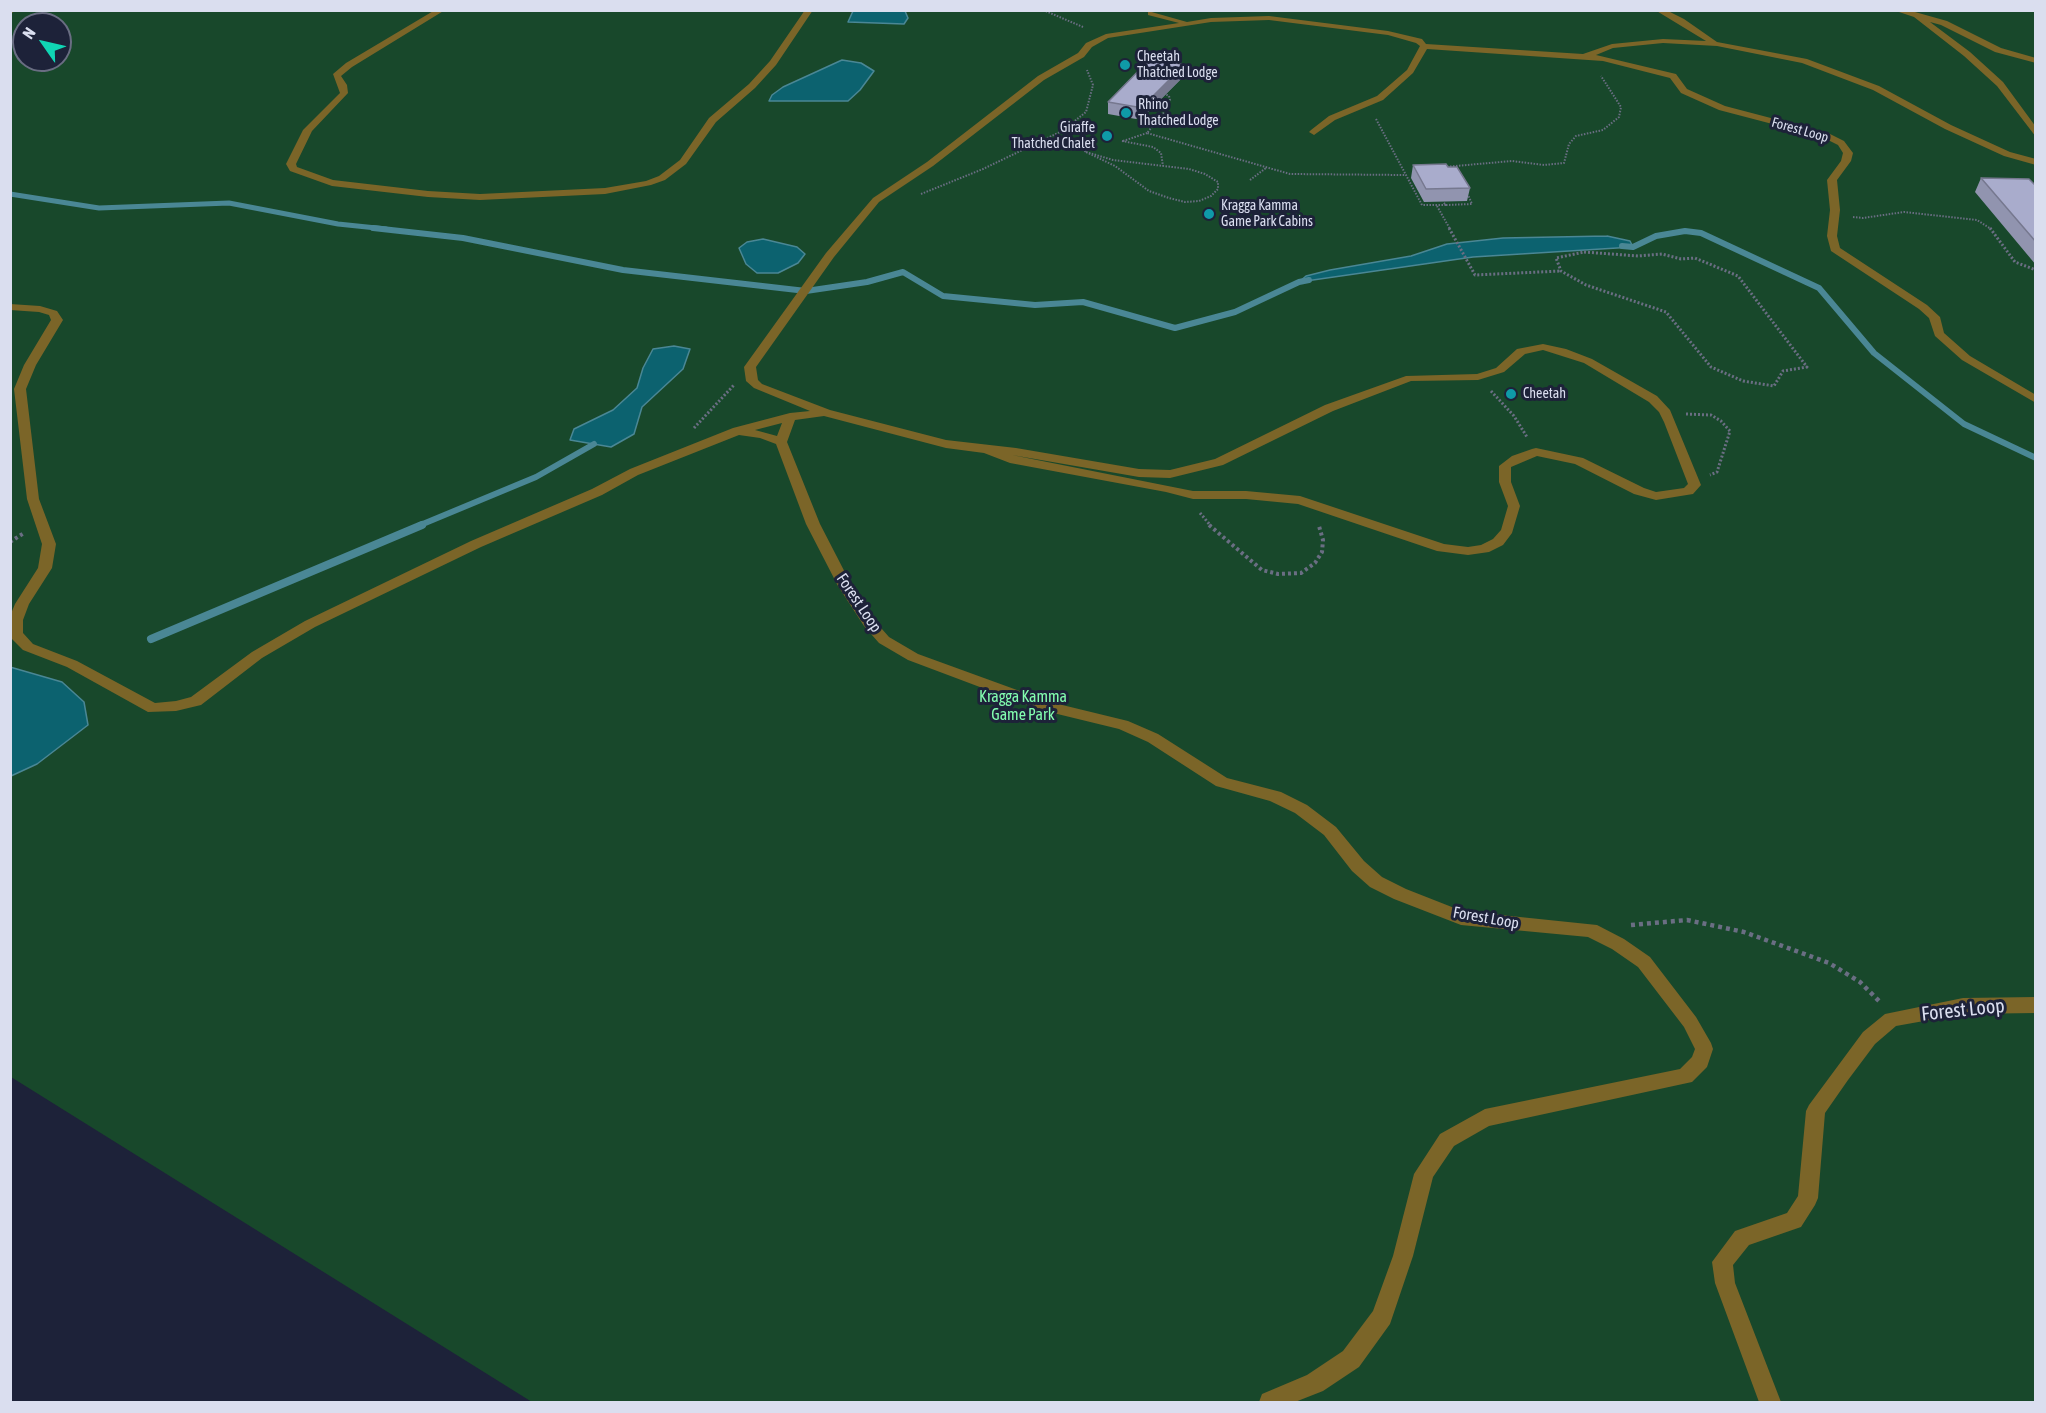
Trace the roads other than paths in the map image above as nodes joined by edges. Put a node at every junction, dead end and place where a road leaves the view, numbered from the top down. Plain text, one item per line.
1 (441, 10) edge
2 (809, 10) edge
3 (1659, 10) edge
4 (1897, 10) edge
5 (1151, 12) edge
6 (1915, 14) junction
7 (1186, 23) junction
8 (1152, 30) junction
9 (1716, 44) junction
10 (1424, 46) junction
11 (1584, 57) junction
12 (2036, 61) edge
13 (1314, 132) dead end
14 (2036, 134) edge
15 (2036, 162) edge
16 (10, 307) edge
17 (2036, 400) edge
18 (826, 413) junction
19 (790, 417) junction
20 (736, 431) junction
21 (781, 442) junction
22 (987, 450) junction
23 (1170, 474) junction
24 (1167, 488) junction
25 (2036, 1005) edge
26 (1270, 1402) edge
27 (1770, 1402) edge

1 - 2 lane
3 - 9 lane
4 - 6 lane
5 - 7 lane
5 - 8 lane
6 - 12 lane
6 - 14 lane
7 - 8 lane
7 - 10 lane
8 - 18 lane
9 - 11 lane
9 - 15 lane
10 - 11 lane
10 - 13 lane
11 - 17 lane, Forest Loop
16 - 20 lane
18 - 19 lane
18 - 22 lane
19 - 20 lane
19 - 21 lane
20 - 21 lane
21 - 26 lane, Forest Loop
22 - 23 lane
22 - 24 lane
23 - 24 lane
23 - 24 lane
25 - 27 lane, Forest Loop

